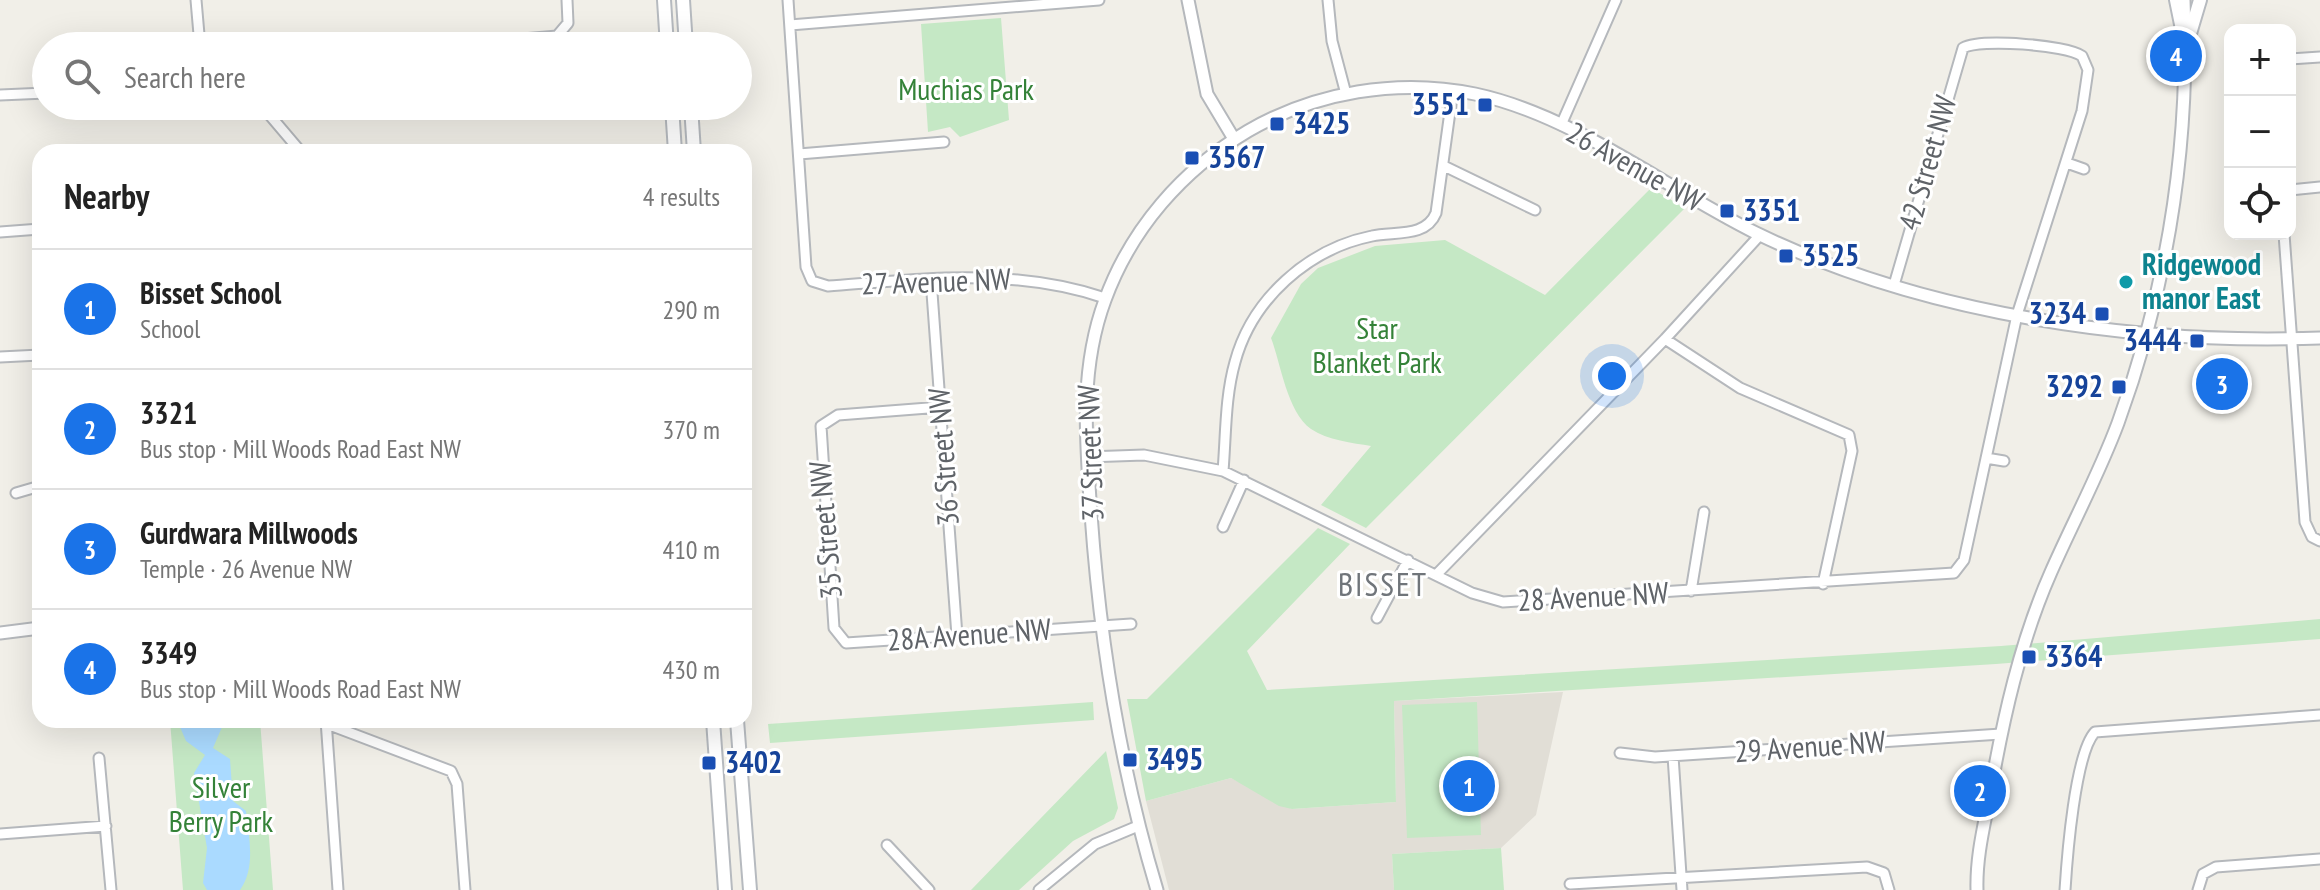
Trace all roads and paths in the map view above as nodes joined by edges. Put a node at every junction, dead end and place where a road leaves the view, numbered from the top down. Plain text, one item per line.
1 (196, 0) edge
2 (567, 0) edge
3 (664, 0) edge
4 (683, 0) edge
5 (788, 0) edge
6 (1099, 0) edge
7 (1188, 0) edge
8 (1328, 0) edge
9 (1616, 0) edge
10 (2176, 0) edge
11 (2184, 0) edge
12 (2200, 0) edge
13 (998, 4) edge
14 (790, 25) junction
15 (199, 32) edge
16 (562, 32) edge
17 (666, 32) edge
18 (685, 32) edge
19 (2186, 47) junction
20 (2320, 57) edge
21 (2296, 59) edge
22 (1453, 90) junction
23 (32, 94) edge
24 (1346, 94) junction
25 (0, 95) edge
26 (274, 120) edge
27 (673, 120) edge
28 (692, 120) edge
29 (1561, 125) junction
30 (1234, 139) junction
31 (944, 142) dead end
32 (294, 144) edge
33 (674, 144) edge
34 (693, 144) edge
35 (799, 154) junction
36 (2067, 163) junction
37 (1444, 166) junction
38 (2084, 169) dead end
39 (2320, 187) edge
40 (2296, 189) edge
41 (1162, 201) joint
42 (1535, 210) dead end
43 (32, 230) edge
44 (0, 232) edge
45 (1760, 235) junction
46 (2284, 240) edge
47 (931, 279) junction
48 (1894, 285) junction
49 (1105, 298) junction
50 (2017, 315) junction
51 (2148, 331) junction
52 (2320, 338) edge
53 (1665, 339) junction
54 (2291, 339) junction
55 (32, 355) edge
56 (0, 357) edge
57 (941, 407) junction
58 (1087, 457) junction
59 (1986, 458) junction
60 (1548, 459) junction
61 (2004, 461) dead end
62 (1558, 469) dead end
63 (1223, 471) junction
64 (1244, 480) junction
65 (32, 488) edge
66 (16, 493) dead end
67 (1704, 512) dead end
68 (1223, 527) dead end
69 (2316, 539) edge
70 (1408, 560) junction
71 (1436, 575) junction
72 (1823, 584) junction
73 (1691, 591) junction
74 (1377, 618) dead end
75 (1131, 624) dead end
76 (1101, 625) junction
77 (32, 629) edge
78 (0, 633) edge
79 (957, 636) junction
80 (839, 638) joint
81 (2320, 715) edge
82 (327, 728) edge
83 (342, 728) edge
84 (714, 728) edge
85 (738, 728) edge
86 (2001, 734) junction
87 (1620, 753) dead end
88 (1673, 756) junction
89 (99, 758) dead end
90 (106, 826) junction
91 (1138, 826) junction
92 (0, 834) edge
93 (887, 845) dead end
94 (2320, 859) edge
95 (1681, 878) junction
96 (1570, 884) dead end
97 (111, 890) edge
98 (338, 890) edge
99 (465, 890) edge
100 (725, 890) edge
101 (750, 890) edge
102 (929, 890) edge
103 (1039, 890) edge
104 (1157, 890) edge
105 (1682, 890) edge
106 (1889, 890) edge
107 (1977, 890) edge
108 (2065, 890) edge
109 (2198, 890) edge

1 - 15 street
2 - 16 street
3 - 17 main road
4 - 18 main road
5 - 14 street
6 - 13 street
7 - 30 street
8 - 24 street
9 - 29 street
10 - 19 main road
11 - 19 street
12 - 19 main road
13 - 14 street
14 - 35 street
19 - 51 street
20 - 21 street
22 - 24 street, 26 Avenue NW
22 - 29 street, 26 Avenue NW
22 - 37 street
23 - 25 street
24 - 30 street, 26 Avenue NW
26 - 32 street
27 - 33 main road
28 - 34 main road
29 - 45 street, 26 Avenue NW
30 - 41 street, 26 Avenue NW
31 - 35 street
35 - 47 street, 27 Avenue NW
36 - 38 street
36 - 48 street, 42 Street NW
36 - 50 street
37 - 42 street
37 - 63 street
39 - 40 street
41 - 49 street, 37 Street NW
43 - 44 street
45 - 48 street, 26 Avenue NW
45 - 53 street
46 - 54 street
47 - 49 street, 27 Avenue NW
47 - 57 street, 36 Street NW
48 - 50 street, 26 Avenue NW
49 - 58 street, 37 Street NW
50 - 51 street, 26 Avenue NW
50 - 59 street
51 - 54 street, 26 Avenue NW
51 - 86 street
52 - 54 street, 26 Avenue NW
53 - 60 street
53 - 72 street
54 - 69 street
55 - 56 street
57 - 79 street, 36 Street NW
57 - 80 street, 35 Street NW
58 - 63 street, 28 Avenue NW
58 - 76 street, 37 Street NW
59 - 61 street
59 - 72 street, 28 Avenue NW
60 - 62 street
60 - 71 street
63 - 64 street, 28 Avenue NW
64 - 68 street
64 - 70 street, 28 Avenue NW
65 - 66 street
67 - 73 street, 28 Avenue NW
70 - 71 street, 28 Avenue NW
70 - 74 street
71 - 73 street, 28 Avenue NW
72 - 73 street, 28 Avenue NW
75 - 76 street
76 - 79 street, 28A Avenue NW
76 - 91 street, 37 Street NW
77 - 78 street
79 - 80 street, 28A Avenue NW
81 - 108 street
82 - 98 street
83 - 99 street
84 - 100 main road
85 - 101 main road
86 - 88 street, 29 Avenue NW
86 - 107 street
87 - 88 street, 29 Avenue NW
88 - 95 street
89 - 90 street
90 - 92 street
90 - 97 street
91 - 103 street
91 - 104 street, 37 Street NW
93 - 102 street
94 - 109 street
95 - 96 street
95 - 105 street
95 - 106 street

